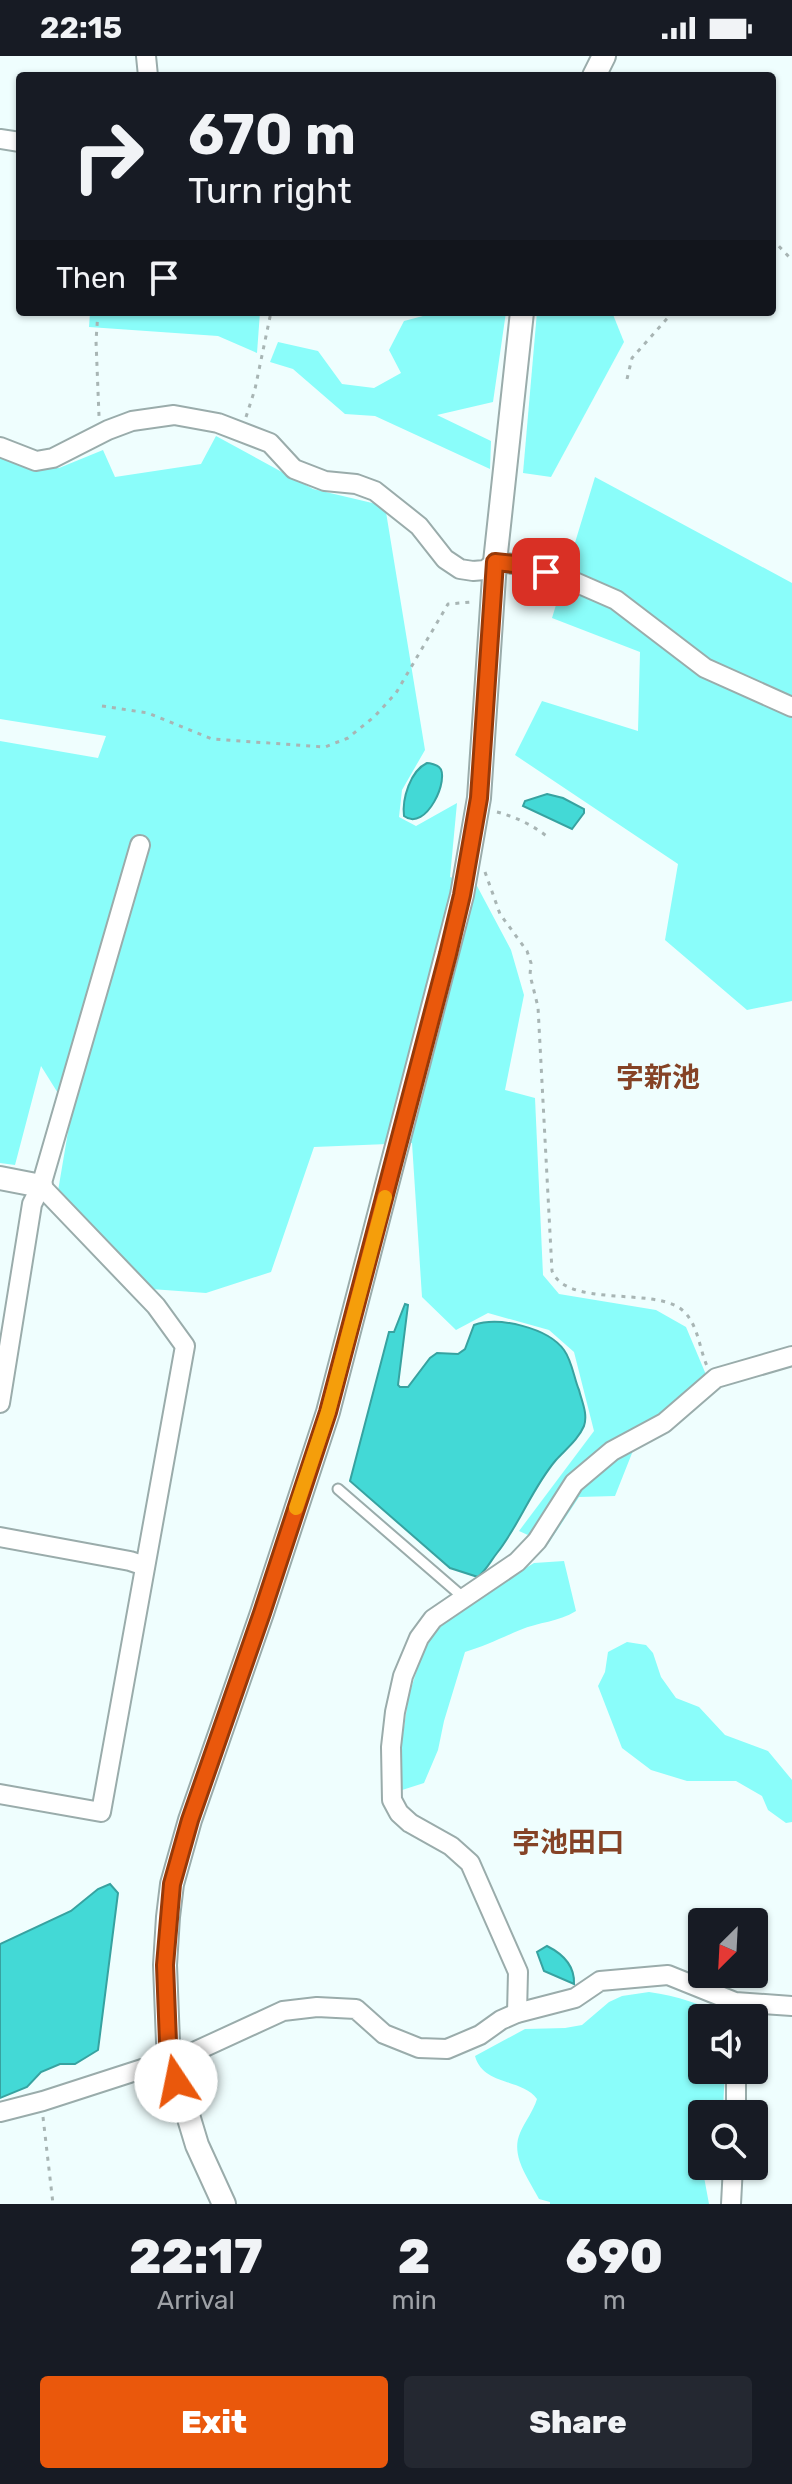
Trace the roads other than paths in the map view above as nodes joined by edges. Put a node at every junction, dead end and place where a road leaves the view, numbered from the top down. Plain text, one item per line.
1 (522, 316) edge
2 (0, 447) edge
3 (495, 562) junction
4 (792, 707) edge
5 (140, 845) dead end
6 (0, 1178) edge
7 (41, 1186) junction
8 (792, 1356) edge
9 (0, 1403) edge
10 (338, 1489) dead end
11 (0, 1537) edge
12 (145, 1566) junction
13 (464, 1598) junction
14 (0, 1794) edge
15 (724, 2004) edge
16 (792, 2006) edge
17 (768, 2008) edge
18 (517, 2013) junction
19 (172, 2062) junction
20 (0, 2112) edge
21 (732, 2180) edge
22 (224, 2204) edge
23 (731, 2204) edge

1 - 3 street
2 - 3 street
3 - 4 street
3 - 19 street
5 - 7 street
6 - 7 street
7 - 9 street
7 - 12 street
8 - 13 street
10 - 13 lane
11 - 12 street
12 - 14 street
13 - 18 street
15 - 18 street
16 - 17 street
18 - 19 street
19 - 20 street
19 - 22 street
21 - 23 street

